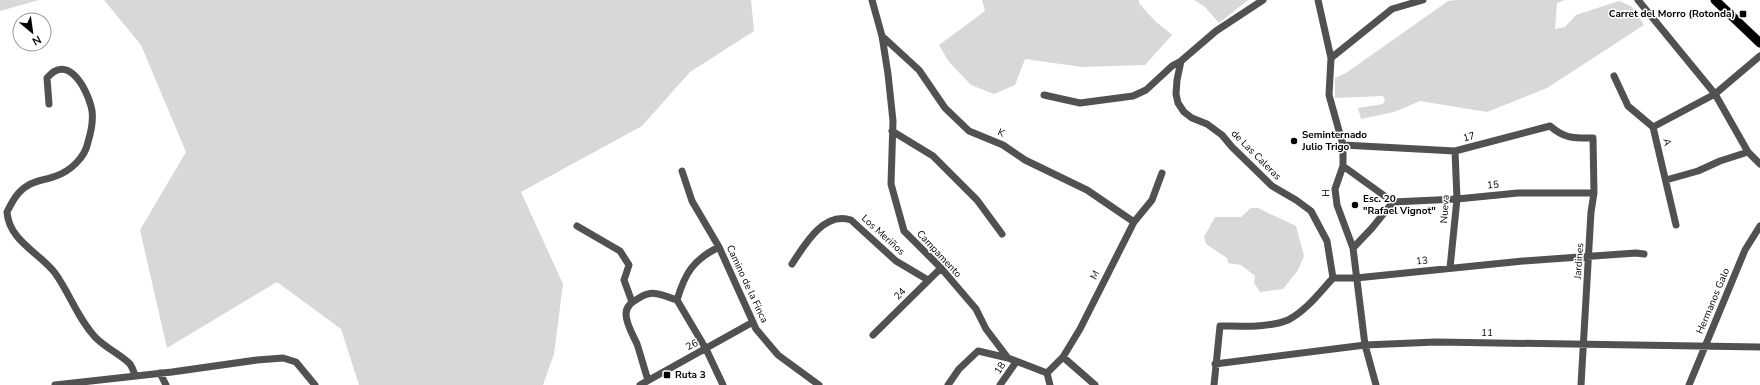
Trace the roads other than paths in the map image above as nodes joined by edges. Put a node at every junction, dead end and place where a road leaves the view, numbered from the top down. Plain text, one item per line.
1 (872, 0) edge
2 (1263, 0) edge
3 (1318, 0) edge
4 (1423, 0) edge
5 (1638, 0) edge
6 (1715, 0) edge
7 (882, 36) junction
8 (1760, 43) edge
9 (1760, 56) edge
10 (1331, 58) junction
11 (1181, 61) junction
12 (1614, 76) dead end
13 (1715, 94) junction
14 (1044, 95) dead end
15 (49, 104) dead end
16 (1653, 126) junction
17 (892, 131) junction
18 (1593, 138) joint
19 (1343, 145) junction
20 (1455, 151) junction
21 (1748, 152) junction
22 (1760, 164) edge
23 (1343, 166) junction
24 (682, 171) dead end
25 (1162, 173) dead end
26 (1666, 180) junction
27 (1594, 193) junction
28 (1457, 199) junction
29 (1393, 202) junction
30 (1134, 222) junction
31 (1676, 225) dead end
32 (577, 226) dead end
33 (1760, 226) edge
34 (1002, 234) dead end
35 (719, 247) junction
36 (1353, 248) junction
37 (1644, 254) dead end
38 (1590, 257) junction
39 (792, 264) dead end
40 (941, 268) junction
41 (1450, 268) junction
42 (1333, 278) junction
43 (1356, 278) junction
44 (928, 280) junction
45 (677, 300) junction
46 (632, 302) junction
47 (753, 322) junction
48 (873, 335) dead end
49 (1365, 345) junction
50 (1582, 346) junction
51 (1705, 346) junction
52 (1760, 347) edge
53 (706, 349) junction
54 (1063, 357) junction
55 (1008, 358) junction
56 (1016, 362) junction
57 (1215, 364) junction
58 (160, 373) junction
59 (1047, 373) junction
60 (135, 375) junction
61 (648, 380) junction
62 (821, 384) edge
63 (55, 385) edge
64 (166, 385) edge
65 (315, 385) edge
66 (640, 385) edge
67 (723, 385) edge
68 (948, 385) edge
69 (1000, 385) edge
70 (1050, 385) edge
71 (1095, 385) edge
72 (1214, 385) edge
73 (1376, 385) edge
74 (1581, 385) edge
75 (1689, 385) edge

1 - 7 street, Campamento
2 - 11 street
3 - 10 street, H
4 - 10 street
5 - 13 street
6 - 8 main road
7 - 17 street, Campamento
7 - 30 street, K
9 - 13 street
10 - 19 street, H
11 - 14 street
11 - 42 street, de Las Caleras
12 - 16 street
13 - 16 street
13 - 21 street
15 - 60 street
16 - 26 street, A
17 - 34 street
17 - 40 street, Campamento
18 - 20 street, 17
18 - 27 street, Jardines
19 - 20 street, 17
19 - 23 street, H
20 - 28 street, Nueva
21 - 22 street
21 - 26 street
23 - 29 street
23 - 36 street, H
24 - 35 street, Camino de la Finca
25 - 30 street, M
26 - 31 street, A
27 - 28 street, 15
27 - 38 street, Jardines
28 - 29 street, 15
28 - 41 street, Nueva
29 - 36 street
30 - 54 street, M
32 - 46 street
33 - 51 street, Hermanos Galo
35 - 45 street
35 - 47 street, Camino de la Finca
36 - 43 street, H
37 - 38 street, 13
38 - 41 street, 13
38 - 50 street, Jardines
39 - 44 street, Los Meriños
40 - 44 street, 24
40 - 55 street, Campamento
41 - 43 street, 13
42 - 43 street, 13
42 - 57 street
43 - 49 street, H
44 - 48 street, 24
45 - 46 street
45 - 53 street
46 - 61 street
47 - 53 street, 26
47 - 62 street, Camino de la Finca
49 - 50 street, 11
49 - 57 street, 11
49 - 73 street, H
50 - 51 street, 11
50 - 74 street, Jardines
51 - 52 street, 11
51 - 75 street, Hermanos Galo
53 - 61 street, 26
53 - 67 street
54 - 59 street, M
54 - 71 street
55 - 56 street, Campamento
55 - 68 street
56 - 59 street, Campamento
56 - 69 street, 18
57 - 72 street
58 - 60 street
58 - 64 street
58 - 65 street
59 - 70 street
60 - 63 street
61 - 66 street, 26

